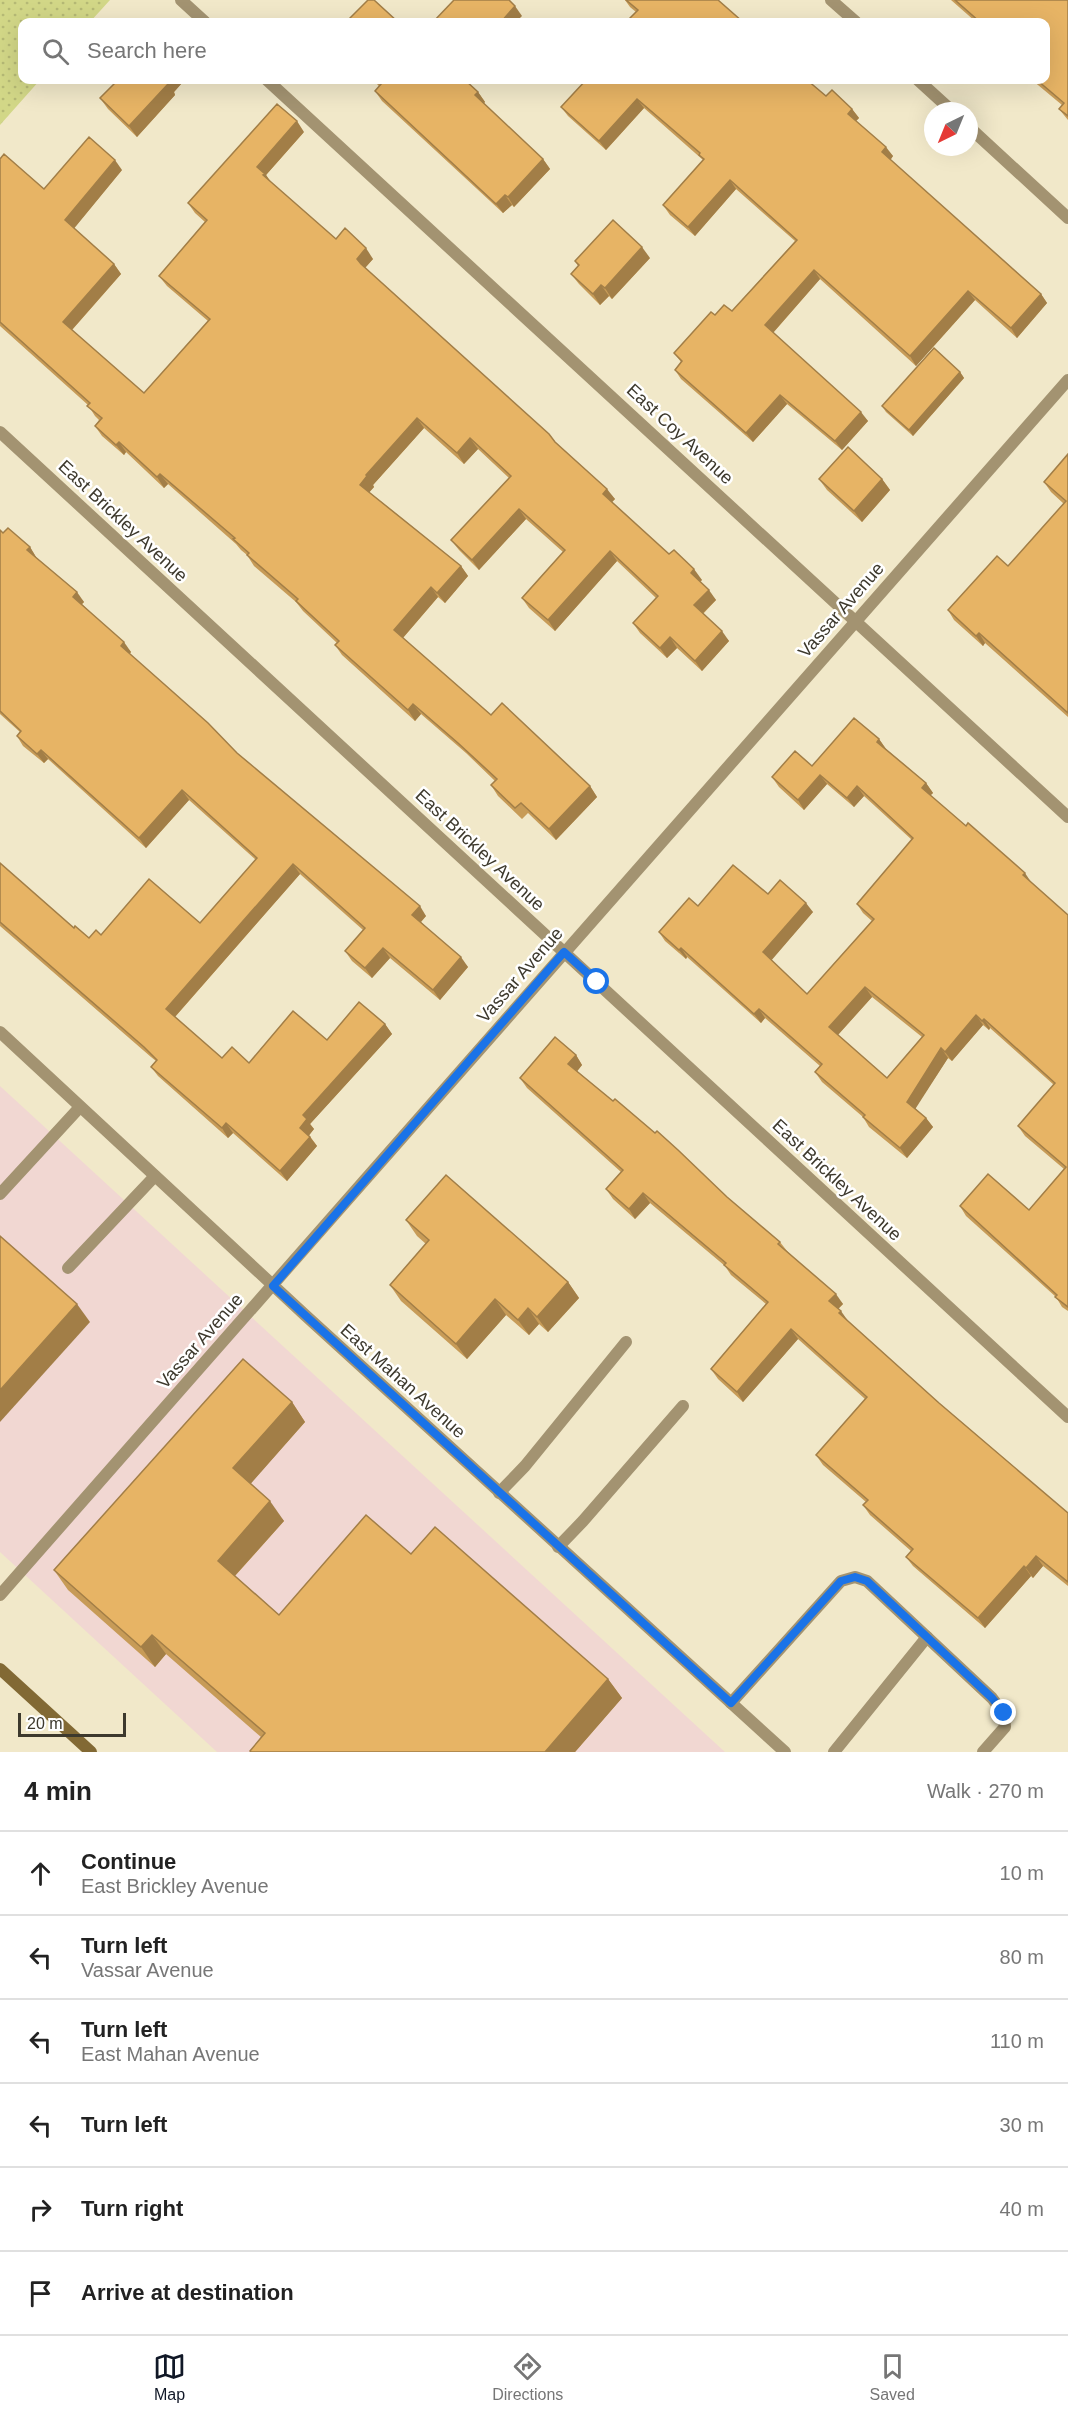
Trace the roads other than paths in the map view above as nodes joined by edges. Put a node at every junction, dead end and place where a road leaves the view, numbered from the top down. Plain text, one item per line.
1 (181, 0) edge
2 (831, 0) edge
3 (201, 18) edge
4 (851, 18) edge
5 (271, 84) edge
6 (922, 84) edge
7 (942, 102) edge
8 (978, 135) edge
9 (1068, 218) edge
10 (1068, 380) edge
11 (0, 432) edge
12 (855, 620) junction
13 (1068, 817) edge
14 (564, 952) junction
15 (1, 1034) edge
16 (80, 1107) junction
17 (155, 1176) junction
18 (0, 1194) edge
19 (68, 1268) dead end
20 (273, 1286) junction
21 (626, 1342) dead end
22 (683, 1406) dead end
23 (1068, 1417) edge
24 (499, 1493) junction
25 (558, 1547) junction
26 (0, 1595) edge
27 (927, 1637) junction
28 (0, 1669) edge
29 (731, 1703) junction
30 (91, 1752) edge
31 (785, 1752) edge
32 (834, 1752) edge
33 (983, 1752) edge

1 - 3 street
2 - 4 street
5 - 12 street, East Coy Avenue
6 - 7 street
8 - 9 street
10 - 12 street, Vassar Avenue
11 - 14 street, East Brickley Avenue
12 - 13 street, East Coy Avenue
12 - 14 street, Vassar Avenue
14 - 20 street, Vassar Avenue
14 - 23 street, East Brickley Avenue
15 - 16 street, East Mahan Avenue
16 - 17 street, East Mahan Avenue
16 - 18 street
17 - 19 street
17 - 20 street, East Mahan Avenue
20 - 24 street, East Mahan Avenue
20 - 26 street, Vassar Avenue
21 - 24 street
22 - 25 street
24 - 25 street, East Mahan Avenue
25 - 29 street, East Mahan Avenue
27 - 29 street
27 - 32 street
27 - 33 street
28 - 30 main road
29 - 31 street, East Mahan Avenue

